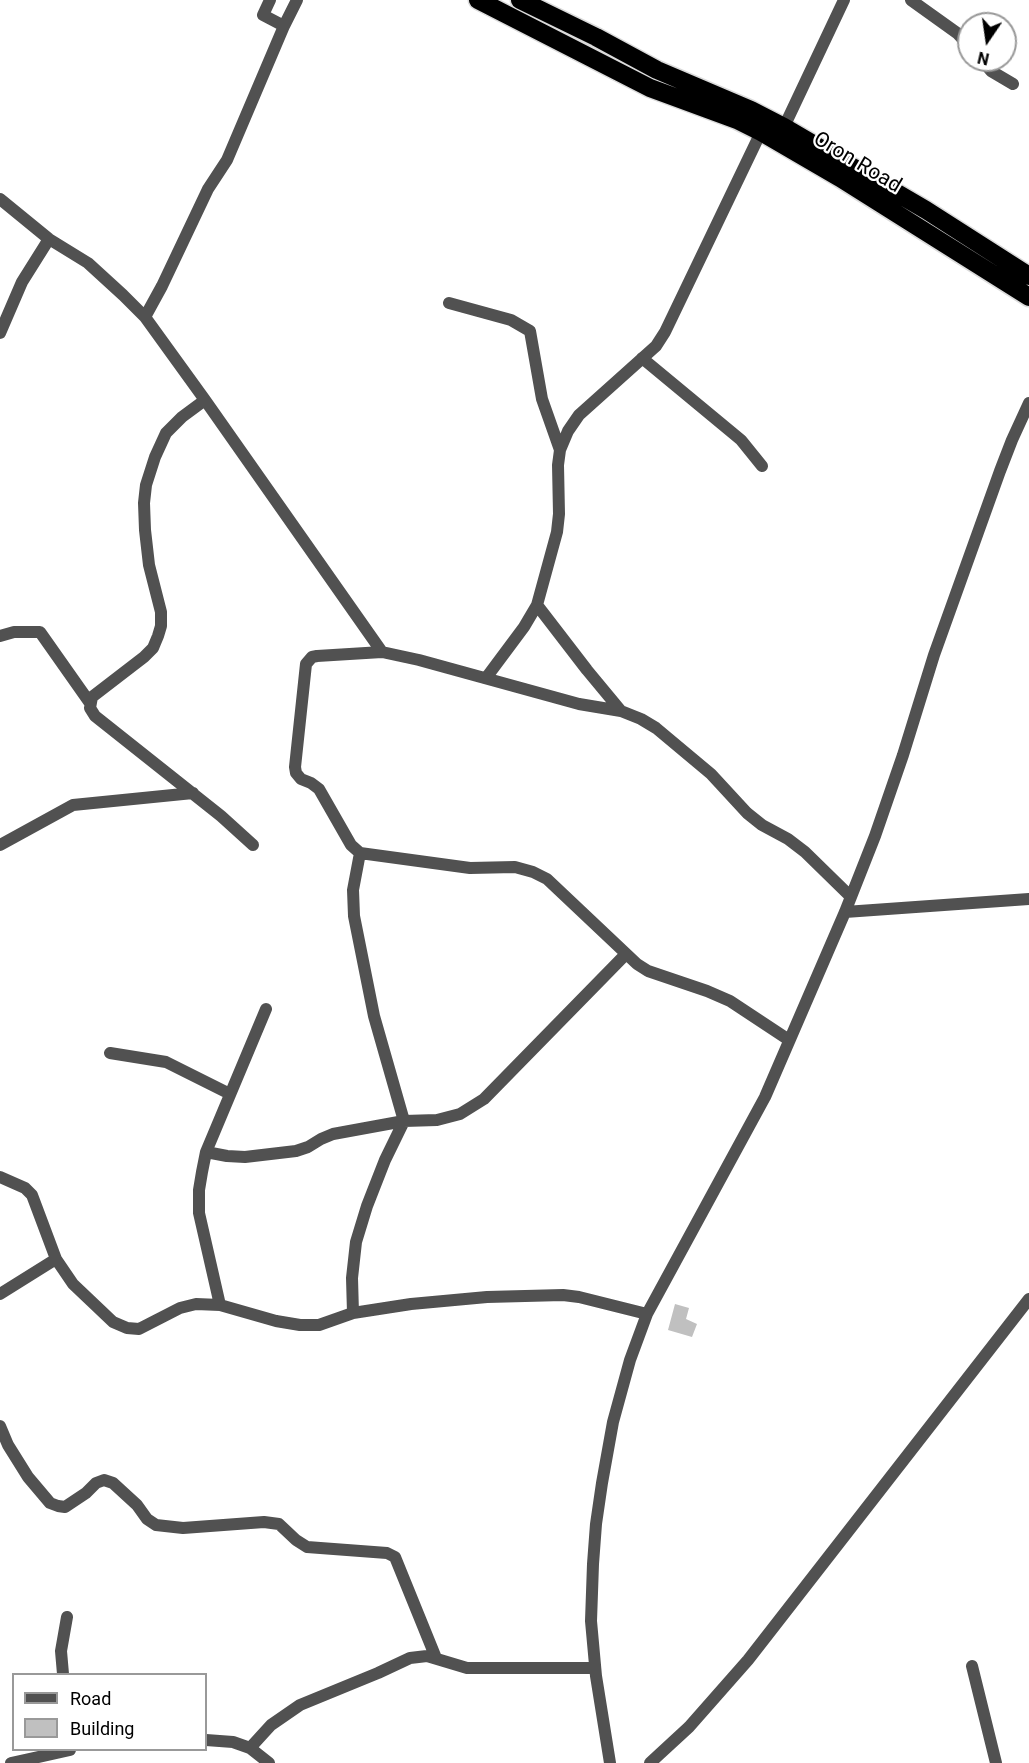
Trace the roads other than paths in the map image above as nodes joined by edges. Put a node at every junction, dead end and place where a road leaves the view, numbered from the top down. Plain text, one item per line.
1 (270, 0) edge
2 (297, 0) edge
3 (478, 0) edge
4 (520, 0) edge
5 (844, 0) edge
6 (911, 0) edge
7 (284, 26) junction
8 (957, 33) edge
9 (994, 72) edge
10 (1013, 84) dead end
11 (784, 126) junction
12 (761, 132) junction
13 (0, 199) edge
14 (49, 240) junction
15 (1029, 276) edge
16 (1029, 297) edge
17 (449, 303) dead end
18 (145, 317) junction
19 (0, 333) edge
20 (642, 358) junction
21 (205, 400) junction
22 (1029, 403) edge
23 (560, 450) junction
24 (762, 466) dead end
25 (537, 605) junction
26 (0, 636) edge
27 (382, 652) junction
28 (486, 678) junction
29 (90, 703) junction
30 (621, 711) junction
31 (193, 793) junction
32 (0, 845) edge
33 (252, 845) dead end
34 (360, 852) junction
35 (850, 896) junction
36 (1029, 899) edge
37 (845, 912) junction
38 (626, 954) junction
39 (266, 1009) dead end
40 (789, 1040) junction
41 (110, 1053) dead end
42 (230, 1094) junction
43 (404, 1121) junction
44 (206, 1152) junction
45 (0, 1177) edge
46 (56, 1259) junction
47 (0, 1294) edge
48 (220, 1305) junction
49 (1026, 1307) edge
50 (353, 1313) junction
51 (647, 1314) junction
52 (0, 1426) edge
53 (67, 1617) dead end
54 (436, 1658) junction
55 (972, 1666) dead end
56 (595, 1668) junction
57 (63, 1673) edge
58 (207, 1740) edge
59 (250, 1748) junction
60 (64, 1751) edge
61 (11, 1763) edge
62 (269, 1763) edge
63 (610, 1763) edge
64 (650, 1763) edge
65 (996, 1763) edge

1 - 7 street
2 - 7 street
3 - 12 highway, Oron Road
4 - 11 highway
5 - 11 street
6 - 8 street
7 - 18 street
9 - 10 street
11 - 15 highway
12 - 16 highway, Oron Road
12 - 20 street
13 - 14 street
14 - 18 street
14 - 19 street
17 - 23 street
18 - 21 street
20 - 23 street
20 - 24 street
21 - 27 street
21 - 29 street
22 - 35 street
23 - 25 street
25 - 28 street
25 - 30 street
26 - 29 street
27 - 28 street
27 - 34 street
28 - 30 street
29 - 31 street
30 - 35 street
31 - 32 street
31 - 33 street
34 - 38 street
34 - 43 street
35 - 37 street
36 - 37 street
37 - 40 street
38 - 40 street
38 - 43 street
39 - 42 street
40 - 51 street
41 - 42 street
42 - 44 street
43 - 44 street
43 - 50 street
44 - 48 street
45 - 46 street
46 - 47 street
46 - 48 street
48 - 50 street
49 - 64 street
50 - 51 street
51 - 56 street
52 - 54 street
53 - 57 street
54 - 56 street
54 - 59 street
55 - 65 street
56 - 63 street
58 - 59 street
59 - 62 street
60 - 61 street

